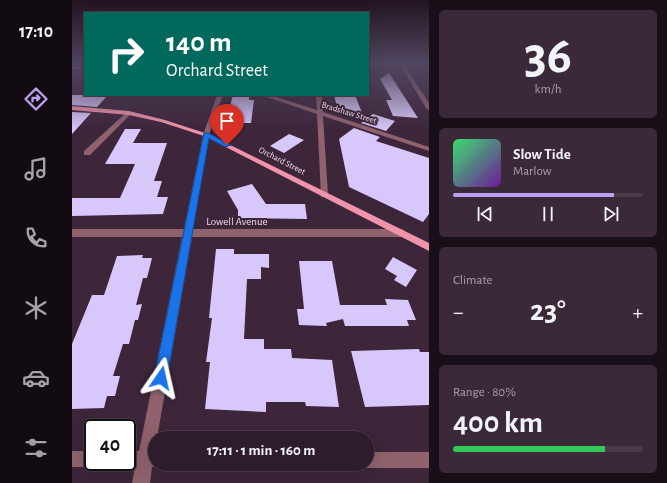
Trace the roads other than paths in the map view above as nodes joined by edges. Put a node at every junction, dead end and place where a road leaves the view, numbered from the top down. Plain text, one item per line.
1 (415, 86) edge
2 (220, 96) edge
3 (267, 96) edge
4 (319, 96) edge
5 (72, 108) edge
6 (429, 108) edge
7 (129, 113) junction
8 (320, 114) junction
9 (206, 135) junction
10 (429, 149) edge
11 (87, 153) dead end
12 (324, 195) junction
13 (72, 233) edge
14 (188, 233) junction
15 (402, 233) junction
16 (429, 246) edge
17 (155, 431) edge
18 (72, 459) edge
19 (84, 459) edge
20 (136, 459) edge
21 (148, 459) edge
22 (374, 460) edge
23 (429, 460) edge
24 (148, 464) edge
25 (140, 483) edge

1 - 6 street
2 - 9 street
3 - 8 street, Bradshaw Street
4 - 8 street
5 - 7 main road, Orchard Street
7 - 9 main road, Orchard Street
7 - 11 street
8 - 10 street, Bradshaw Street
8 - 12 street
9 - 12 main road, Orchard Street
9 - 14 street
12 - 15 main road, Orchard Street
13 - 14 street, Lowell Avenue
14 - 15 street, Lowell Avenue
14 - 17 street
15 - 16 main road, Orchard Street
18 - 19 street
20 - 21 street
22 - 23 street
24 - 25 street

